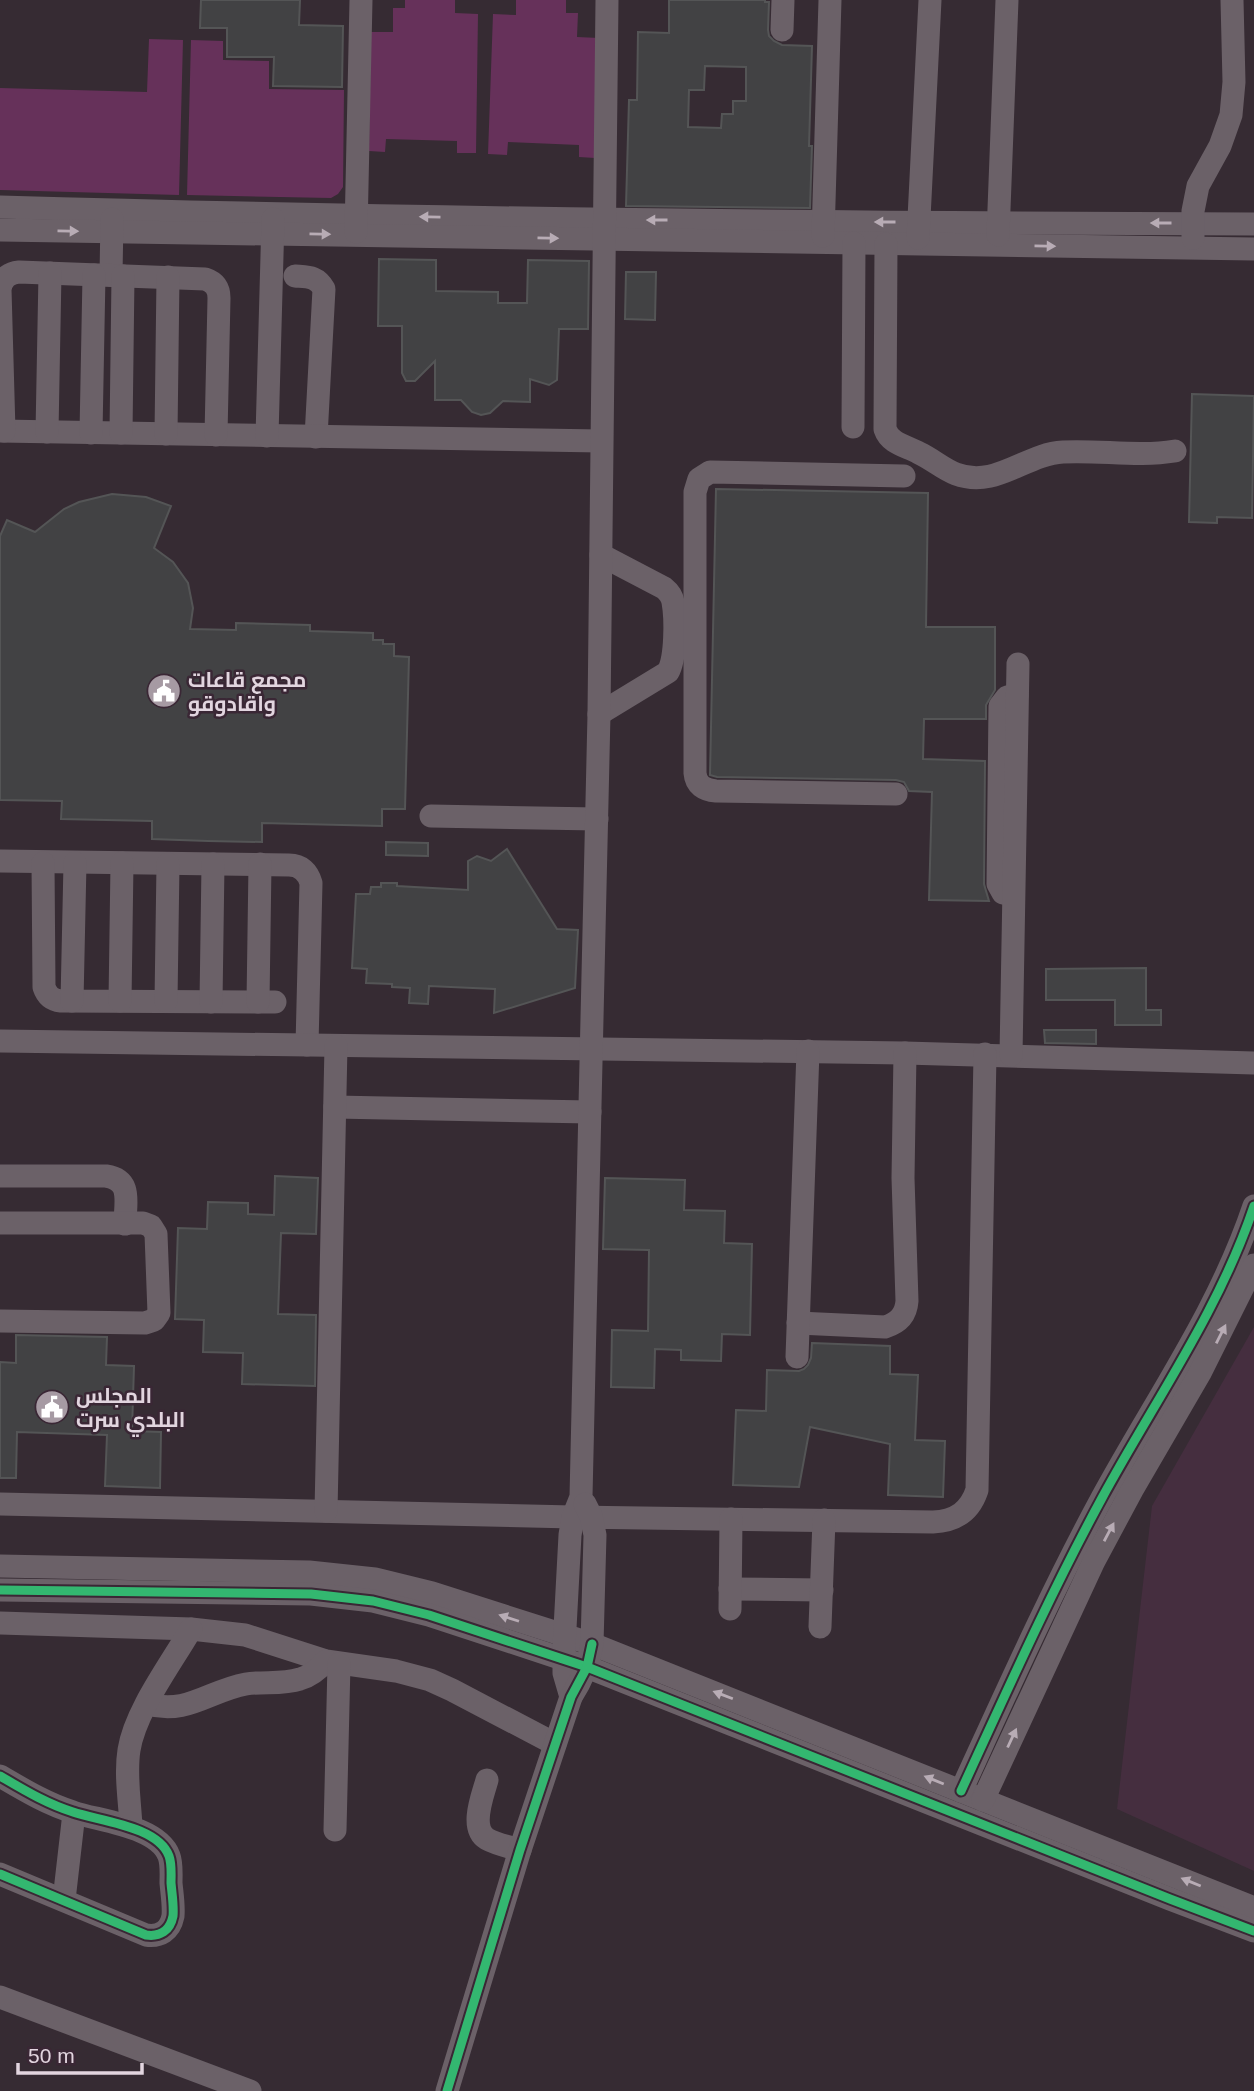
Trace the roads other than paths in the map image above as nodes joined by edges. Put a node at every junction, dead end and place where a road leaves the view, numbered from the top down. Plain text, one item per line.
1 (360, 0) edge
2 (607, 0) edge
3 (783, 0) edge
4 (830, 0) edge
5 (930, 0) edge
6 (1007, 0) edge
7 (1233, 0) edge
8 (782, 30) dead end
9 (0, 207) edge
10 (112, 221) junction
11 (273, 224) junction
12 (1193, 224) junction
13 (1254, 224) edge
14 (356, 225) junction
15 (0, 230) edge
16 (603, 230) junction
17 (823, 232) junction
18 (918, 233) junction
19 (999, 234) junction
20 (855, 243) junction
21 (886, 244) junction
22 (1193, 248) junction
23 (1254, 249) edge
24 (50, 273) junction
25 (110, 275) junction
26 (295, 276) dead end
27 (168, 277) junction
28 (853, 427) dead end
29 (2, 431) edge
30 (47, 432) junction
31 (91, 433) junction
32 (121, 433) junction
33 (166, 434) junction
34 (216, 435) junction
35 (267, 436) junction
36 (316, 437) junction
37 (601, 441) junction
38 (1175, 451) dead end
39 (904, 476) dead end
40 (600, 555) junction
41 (684, 628) junction
42 (1018, 664) dead end
43 (599, 714) junction
44 (896, 794) dead end
45 (431, 817) dead end
46 (597, 819) junction
47 (0, 861) edge
48 (43, 863) junction
49 (75, 863) junction
50 (122, 863) junction
51 (168, 864) junction
52 (213, 864) junction
53 (260, 864) junction
54 (72, 1001) junction
55 (120, 1001) junction
56 (166, 1002) junction
57 (211, 1002) junction
58 (0, 1041) edge
59 (307, 1045) junction
60 (336, 1046) junction
61 (592, 1047) junction
62 (808, 1051) junction
63 (905, 1053) junction
64 (985, 1054) junction
65 (1011, 1055) junction
66 (1254, 1063) edge
67 (335, 1107) junction
68 (590, 1112) junction
69 (0, 1177) edge
70 (1254, 1206) edge
71 (0, 1223) edge
72 (125, 1224) junction
73 (1254, 1265) edge
74 (0, 1321) edge
75 (799, 1323) junction
76 (797, 1357) dead end
77 (0, 1504) edge
78 (582, 1510) junction
79 (327, 1511) junction
80 (731, 1519) junction
81 (824, 1520) junction
82 (0, 1566) edge
83 (568, 1576) junction
84 (594, 1577) junction
85 (0, 1590) edge
86 (822, 1590) junction
87 (0, 1623) edge
88 (820, 1627) dead end
89 (191, 1629) junction
90 (564, 1636) junction
91 (592, 1644) junction
92 (563, 1659) junction
93 (332, 1662) junction
94 (587, 1667) junction
95 (571, 1696) junction
96 (147, 1704) junction
97 (555, 1744) junction
98 (0, 1776) edge
99 (486, 1780) dead end
100 (961, 1791) junction
101 (983, 1800) junction
102 (74, 1813) junction
103 (131, 1827) junction
104 (335, 1830) dead end
105 (520, 1850) junction
106 (0, 1874) edge
107 (64, 1900) junction
108 (1254, 1908) edge
109 (1254, 1931) edge
110 (0, 1997) edge
111 (250, 2091) edge
112 (447, 2091) edge

1 - 14 street
2 - 16 street
3 - 8 street
4 - 17 street
5 - 18 street
6 - 19 street
7 - 12 street
9 - 10 street
10 - 11 street
15 -> 10 street
10 - 25 street
11 - 14 street
11 - 35 street
12 - 13 street
12 -> 19 street
12 - 22 street
14 - 16 street
16 - 17 street
16 - 37 street
18 -> 17 street
17 - 20 street
18 - 19 street
18 - 21 street
19 -> 22 street
20 - 21 street
20 - 28 street
21 - 38 street
22 - 23 street
24 - 25 street
24 - 29 street
24 - 30 street
25 - 27 street
25 - 31 street
25 - 32 street
26 - 36 street
27 - 33 street
27 - 34 street
29 - 30 street
30 - 31 street
31 - 32 street
32 - 33 street
33 - 34 street
34 - 35 street
35 - 36 street
36 - 37 street
37 - 40 street
39 - 41 street
40 - 41 street
40 - 43 street
41 - 43 street
41 - 44 street
42 - 65 street
43 - 46 street
45 - 46 street
46 - 61 street
47 - 48 street
48 - 49 street
48 - 54 street
49 - 50 street
49 - 54 street
50 - 51 street
50 - 55 street
51 - 52 street
51 - 56 street
52 - 53 street
52 - 57 street
53 - 57 street
53 - 59 street
54 - 55 street
55 - 56 street
56 - 57 street
58 - 59 street
59 - 60 street
60 - 61 street
60 - 67 street
61 - 62 street
61 - 68 street
62 - 63 street
62 - 75 street
63 - 64 street
63 - 75 street
64 - 65 street
64 - 81 street
65 - 66 street
67 - 68 street
67 - 79 street
68 - 78 street
69 - 72 street
70 - 100 street
71 - 72 street
72 - 74 street
101 -> 73 street
75 - 76 street
77 - 79 street
78 - 79 street
78 - 80 street
78 - 83 street
78 - 84 street
80 - 81 street
80 - 86 street
81 - 86 street
90 -> 82 street
83 - 84 street
83 - 90 street
84 - 91 street
85 - 92 street
86 - 88 street
87 - 89 street
89 - 93 street
89 - 96 street
90 - 91 street
90 - 92 street
91 - 94 street
100 -> 91 street
92 - 94 street
92 - 95 street
93 - 96 street
93 - 97 street
93 - 104 street
94 - 95 street
94 - 109 street
95 - 97 street
96 - 103 street
97 - 105 street
98 - 102 street
99 - 105 street
100 - 101 street
108 -> 101 street
102 - 103 street
102 - 107 street
103 - 107 street
105 - 112 street
106 - 107 street
110 - 111 street

